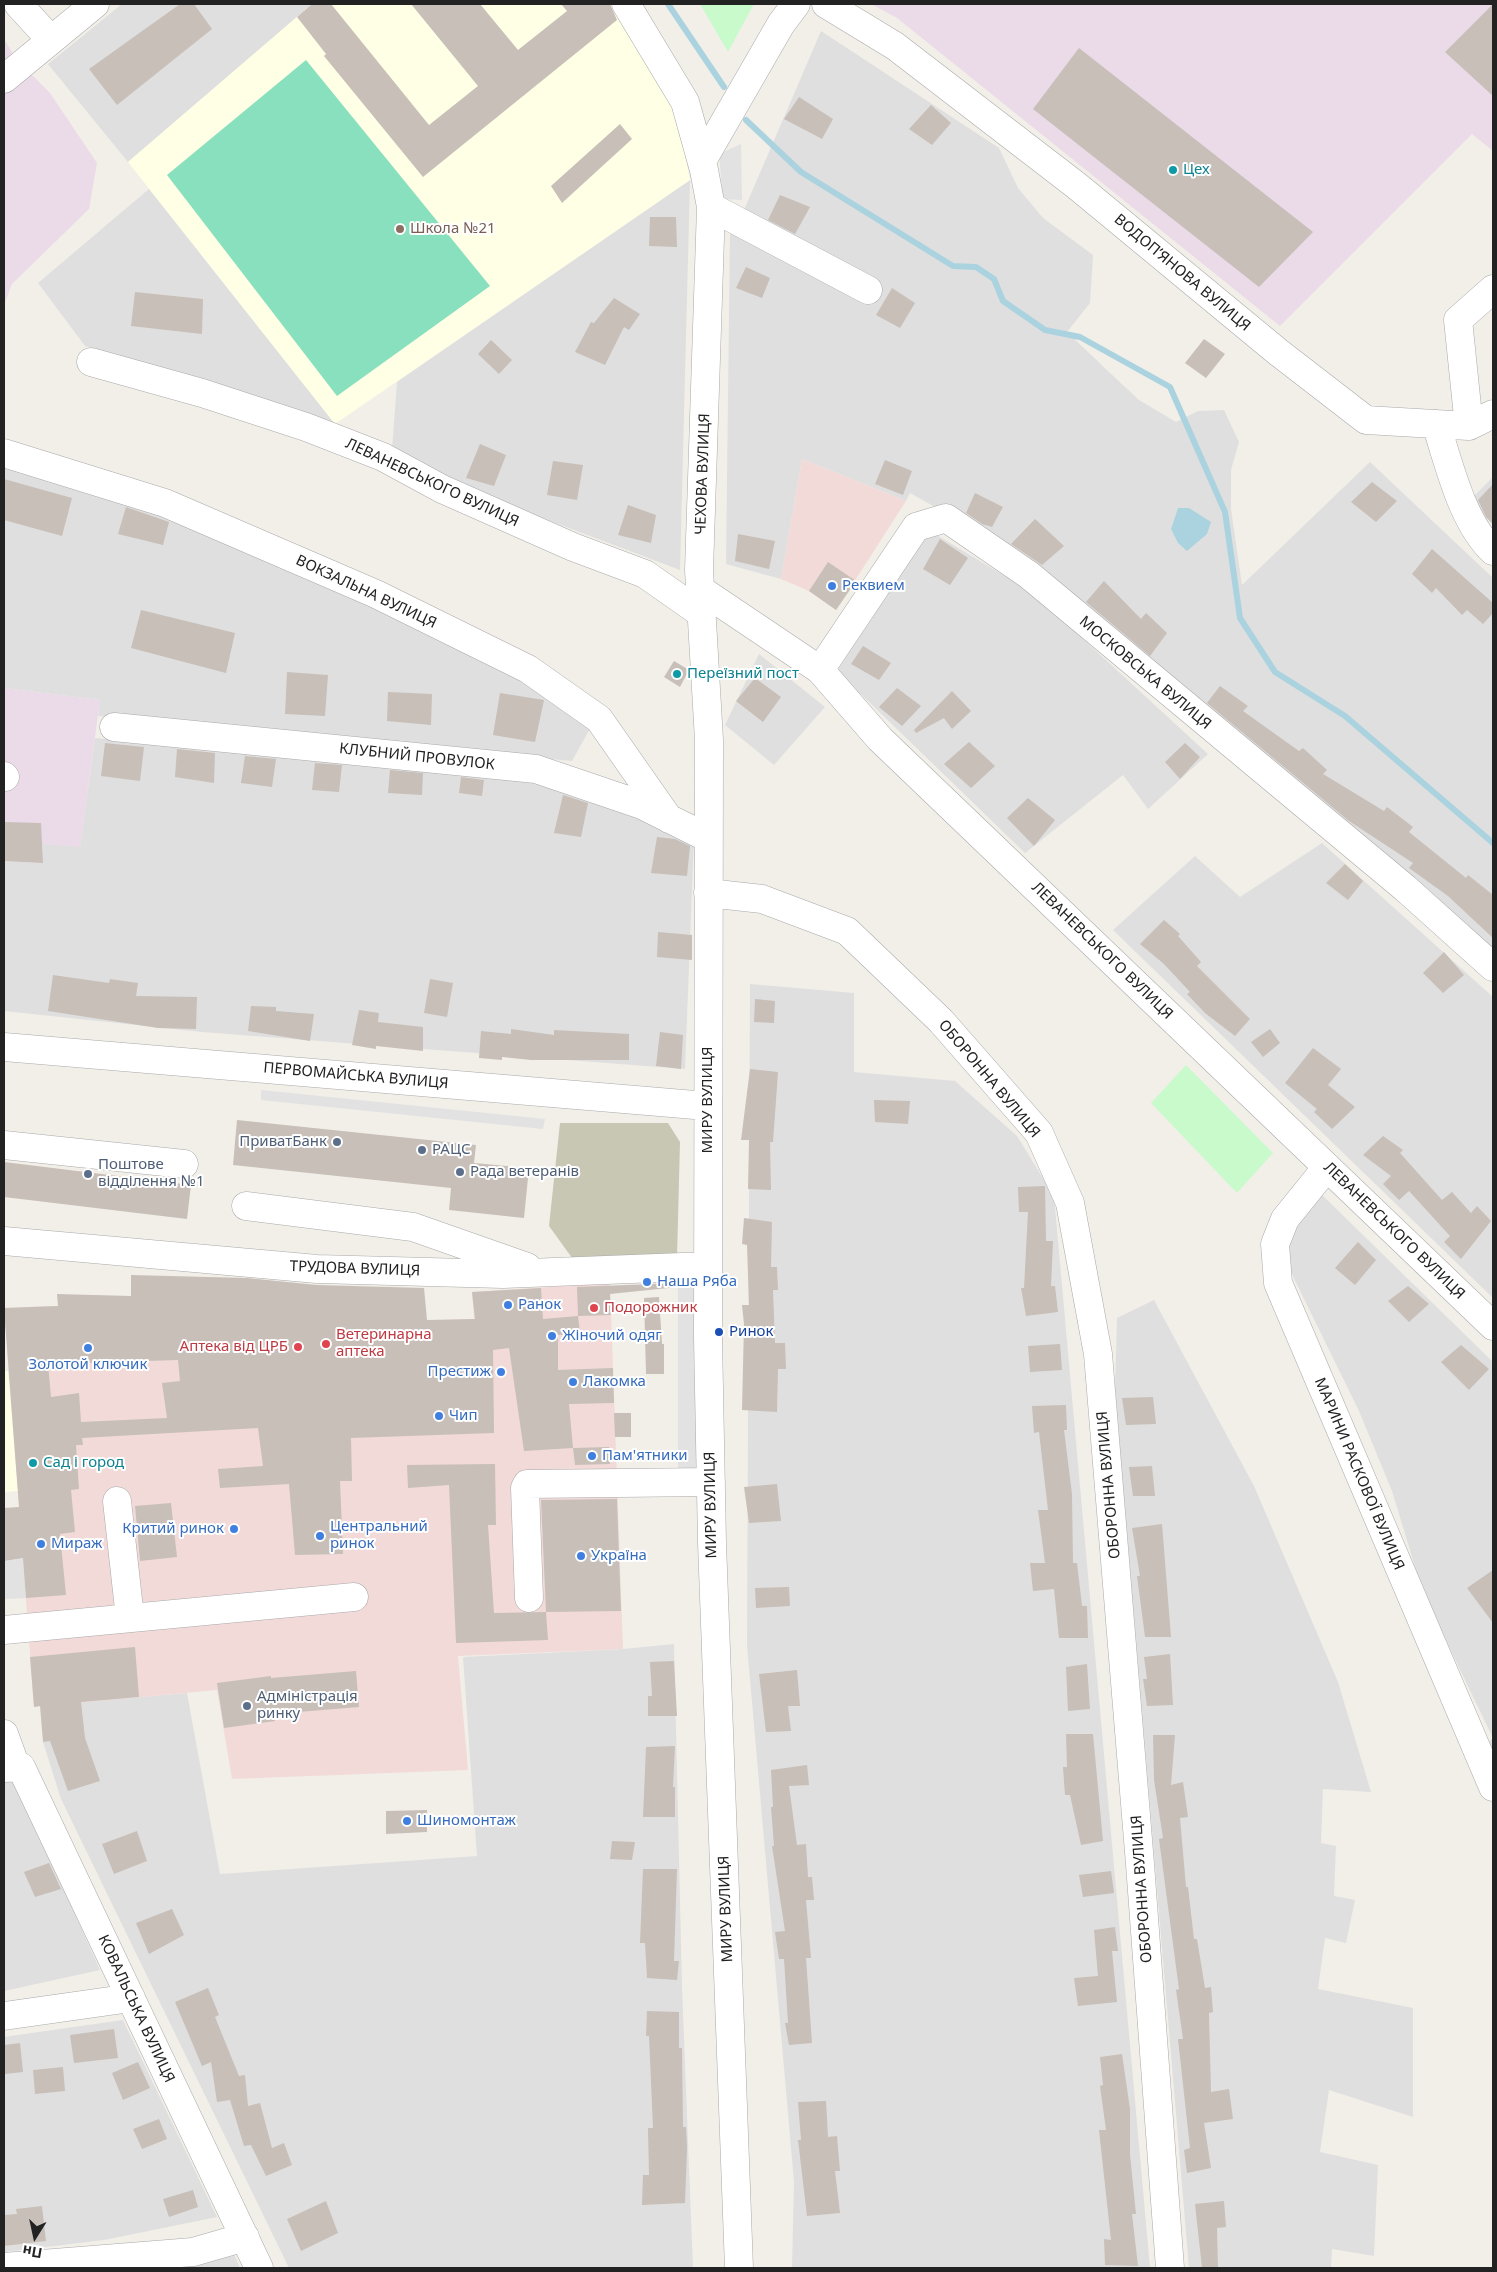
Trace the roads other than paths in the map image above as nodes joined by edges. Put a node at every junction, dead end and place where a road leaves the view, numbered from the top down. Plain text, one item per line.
1 (18, 4) edge
2 (95, 4) edge
3 (626, 4) edge
4 (796, 4) edge
5 (826, 4) edge
6 (42, 48) junction
7 (4, 79) edge
8 (702, 161) junction
9 (711, 208) junction
10 (1493, 289) edge
11 (868, 290) dead end
12 (91, 362) dead end
13 (1493, 414) edge
14 (1436, 424) junction
15 (1469, 426) junction
16 (4, 453) edge
17 (1493, 551) edge
18 (701, 602) junction
19 (820, 670) junction
20 (114, 727) dead end
21 (709, 740) joint
22 (670, 819) junction
23 (708, 838) junction
24 (708, 893) junction
25 (1493, 967) edge
26 (4, 1047) edge
27 (707, 1106) junction
28 (4, 1145) edge
29 (184, 1164) dead end
30 (1327, 1167) junction
31 (246, 1206) dead end
32 (4, 1241) edge
33 (708, 1266) junction
34 (544, 1272) junction
35 (1493, 1326) edge
36 (710, 1482) junction
37 (117, 1500) dead end
38 (354, 1597) dead end
39 (529, 1598) dead end
40 (130, 1618) junction
41 (4, 1630) edge
42 (4, 1734) edge
43 (10, 1768) edge
44 (1493, 1787) edge
45 (131, 1998) junction
46 (4, 2016) edge
47 (245, 2237) junction
48 (4, 2268) edge
49 (259, 2268) edge
50 (739, 2268) edge
51 (1170, 2268) edge

1 - 6 street
2 - 6 street
3 - 8 street, ЧЕХОВА ВУЛИЦЯ
4 - 8 street
5 - 14 street, ВОДОП’ЯНОВА ВУЛИЦЯ
6 - 7 street
8 - 9 street, ЧЕХОВА ВУЛИЦЯ
9 - 11 street
9 - 18 street, ЧЕХОВА ВУЛИЦЯ
10 - 15 street
12 - 18 street, ЛЕВАНЕВСЬКОГО ВУЛИЦЯ
13 - 15 street
14 - 15 street, ВОДОП’ЯНОВА ВУЛИЦЯ
14 - 17 street
16 - 22 street, ВОКЗАЛЬНА ВУЛИЦЯ
18 - 19 street, ЛЕВАНЕВСЬКОГО ВУЛИЦЯ
18 - 21 street, ЧЕХОВА ВУЛИЦЯ
19 - 25 street, МОСКОВСЬКА ВУЛИЦЯ
19 - 30 street, ЛЕВАНЕВСЬКОГО ВУЛИЦЯ
20 - 22 street, КЛУБНИЙ ПРОВУЛОК
21 - 23 street, МИРУ ВУЛИЦЯ
22 - 23 street, КЛУБНИЙ ПРОВУЛОК
23 - 24 street, МИРУ ВУЛИЦЯ
24 - 27 street, МИРУ ВУЛИЦЯ
24 - 51 street, ОБОРОННА ВУЛИЦЯ
26 - 27 street, ПЕРВОМАЙСЬКА ВУЛИЦЯ
27 - 33 street, МИРУ ВУЛИЦЯ
28 - 29 street
30 - 35 street, ЛЕВАНЕВСЬКОГО ВУЛИЦЯ
30 - 44 street, МАРИНИ РАСКОВОЇ ВУЛИЦЯ
31 - 34 street
32 - 34 street, ТРУДОВА ВУЛИЦЯ
33 - 34 street, ТРУДОВА ВУЛИЦЯ
33 - 36 street, МИРУ ВУЛИЦЯ
36 - 39 street
36 - 50 street, МИРУ ВУЛИЦЯ
37 - 40 street
38 - 40 street
40 - 41 street
42 - 43 street
43 - 45 street, КОВАЛЬСЬКА ВУЛИЦЯ
45 - 46 street
45 - 47 street, КОВАЛЬСЬКА ВУЛИЦЯ
47 - 48 street
47 - 49 street, КОВАЛЬСЬКА ВУЛИЦЯ

